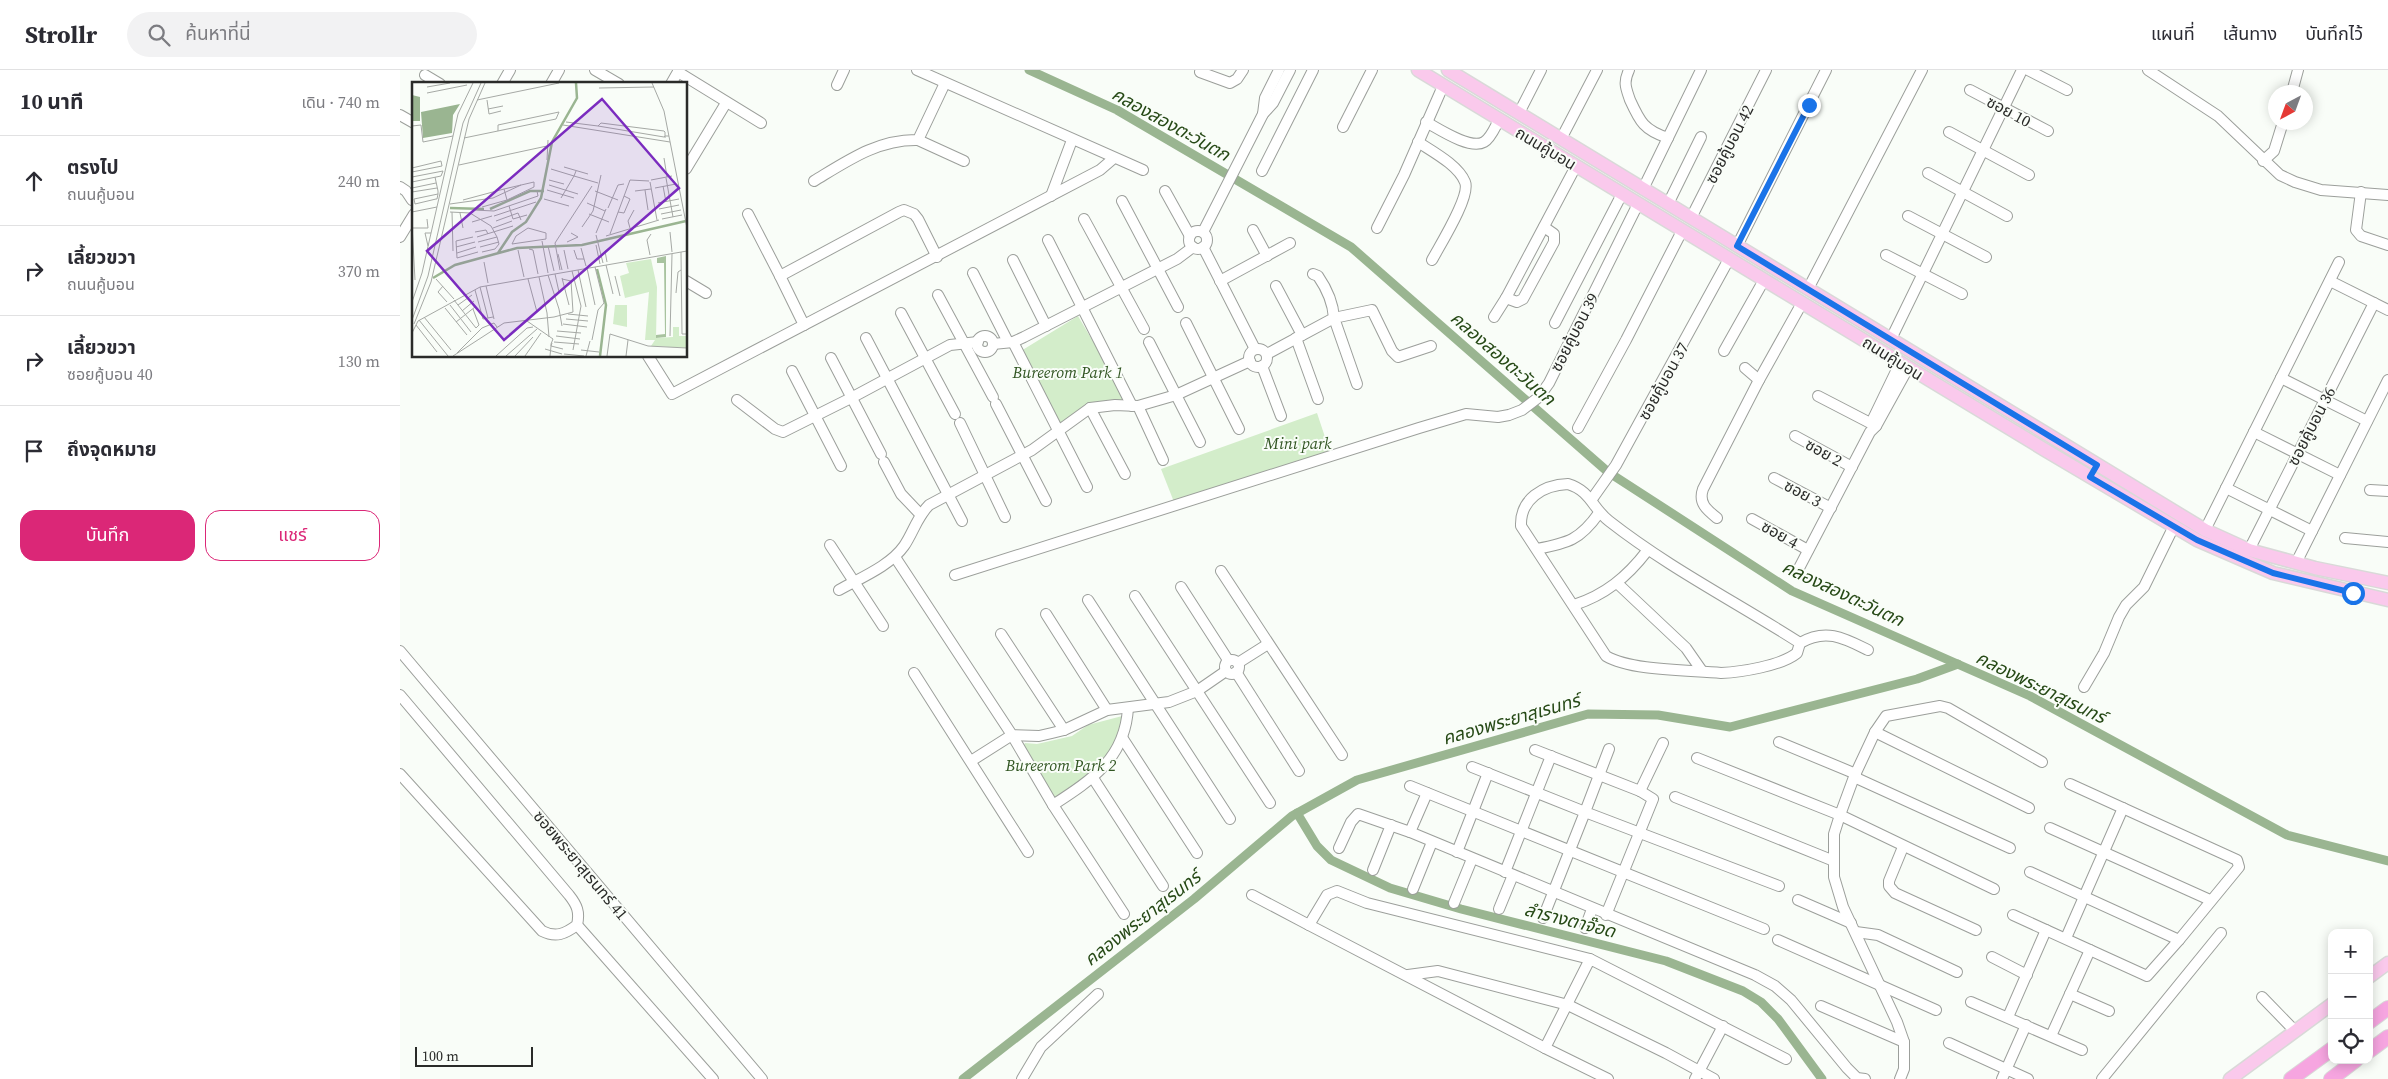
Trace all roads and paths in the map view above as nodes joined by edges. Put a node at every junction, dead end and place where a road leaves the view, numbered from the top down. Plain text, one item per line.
1 (559, 70) edge
2 (595, 70) edge
3 (844, 70) edge
4 (917, 70) edge
5 (1243, 70) edge
6 (1279, 70) edge
7 (1290, 70) edge
8 (1313, 70) edge
9 (1372, 70) edge
10 (1418, 70) edge
11 (1448, 70) edge
12 (1542, 70) edge
13 (1597, 70) edge
14 (1629, 70) edge
15 (1701, 70) edge
16 (1766, 70) edge
17 (1826, 70) edge
18 (1922, 70) edge
19 (2022, 70) edge
20 (2028, 70) edge
21 (2148, 70) edge
22 (2298, 70) edge
23 (679, 71) edge
24 (1200, 72) dead end
25 (425, 75) dead end
26 (437, 82) edge
27 (552, 82) edge
28 (616, 82) edge
29 (672, 82) edge
30 (945, 83) junction
31 (837, 85) dead end
32 (2294, 85) edge
33 (1443, 86) junction
34 (1970, 90) dead end
35 (2067, 90) dead end
36 (726, 103) junction
37 (2004, 108) junction
38 (1519, 113) junction
39 (1263, 114) junction
40 (400, 115) edge
41 (1499, 120) junction
42 (412, 122) edge
43 (1426, 122) junction
44 (761, 123) dead end
45 (1342, 127) dead end
46 (2281, 130) edge
47 (2048, 131) dead end
48 (1949, 132) dead end
49 (1701, 137) dead end
50 (1668, 138) junction
51 (1561, 139) junction
52 (918, 140) junction
53 (1072, 140) junction
54 (1418, 142) junction
55 (1982, 151) junction
56 (1114, 158) junction
57 (964, 161) dead end
58 (2263, 161) junction
59 (688, 166) edge
60 (1576, 166) junction
61 (1143, 170) dead end
62 (1262, 171) dead end
63 (1928, 173) dead end
64 (2029, 175) dead end
65 (814, 180) dead end
66 (400, 187) edge
67 (1643, 189) junction
68 (1164, 191) dead end
69 (1962, 192) junction
70 (2361, 192) junction
71 (1622, 194) junction
72 (2388, 195) edge
73 (1051, 196) junction
74 (412, 199) edge
75 (1122, 201) dead end
76 (1638, 204) junction
77 (1668, 204) junction
78 (748, 214) dead end
79 (1908, 216) dead end
80 (2007, 216) dead end
81 (412, 217) edge
82 (1691, 218) junction
83 (1084, 220) dead end
84 (1544, 227) junction
85 (1377, 228) dead end
86 (1253, 230) dead end
87 (1682, 231) junction
88 (1203, 232) junction
89 (1942, 233) junction
90 (1190, 236) junction
91 (400, 237) edge
92 (1048, 240) dead end
93 (1290, 244) dead end
94 (1737, 246) junction
95 (2388, 246) edge
96 (1198, 247) junction
97 (1886, 255) dead end
98 (937, 256) junction
99 (1267, 256) junction
100 (1986, 257) dead end
101 (1729, 259) junction
102 (1012, 260) dead end
103 (1432, 260) dead end
104 (2340, 262) dead end
105 (1158, 268) junction
106 (973, 273) dead end
107 (1313, 274) dead end
108 (1922, 274) junction
109 (780, 276) junction
110 (1764, 280) junction
111 (1220, 281) junction
112 (688, 282) edge
113 (2330, 282) junction
114 (1276, 286) dead end
115 (1121, 287) junction
116 (1808, 289) junction
117 (706, 293) dead end
118 (1962, 294) dead end
119 (938, 295) dead end
120 (1506, 298) junction
121 (2374, 303) junction
122 (1802, 304) junction
123 (1083, 307) junction
124 (1178, 307) dead end
125 (2388, 310) edge
126 (901, 313) dead end
127 (1494, 316) dead end
128 (1334, 318) junction
129 (1555, 323) dead end
130 (1186, 324) dead end
131 (804, 325) junction
132 (1046, 326) junction
133 (1144, 329) dead end
134 (1299, 337) junction
135 (866, 338) dead end
136 (1891, 339) junction
137 (963, 342) junction
138 (1010, 342) junction
139 (1149, 342) dead end
140 (1431, 346) dead end
141 (1255, 349) junction
142 (1724, 351) dead end
143 (1267, 354) junction
144 (649, 358) edge
145 (831, 358) dead end
146 (925, 359) junction
147 (1250, 361) junction
148 (1904, 365) junction
149 (1262, 366) junction
150 (1745, 368) dead end
151 (792, 371) dead end
152 (888, 378) junction
153 (1213, 378) junction
154 (2281, 378) junction
155 (1759, 380) junction
156 (2388, 380) edge
157 (1357, 384) dead end
158 (1176, 395) junction
159 (1818, 396) dead end
160 (851, 398) junction
161 (737, 400) dead end
162 (1318, 400) dead end
163 (2324, 400) junction
164 (1135, 406) junction
165 (1090, 408) junction
166 (815, 416) junction
167 (1281, 416) dead end
168 (2367, 421) junction
169 (1873, 427) junction
170 (1578, 428) dead end
171 (1239, 429) dead end
172 (1058, 432) junction
173 (2254, 432) junction
174 (1795, 436) dead end
175 (1200, 442) dead end
176 (2297, 454) junction
177 (1022, 456) junction
178 (1163, 460) dead end
179 (2097, 465) junction
180 (841, 466) dead end
181 (1852, 467) junction
182 (1125, 474) dead end
183 (2340, 475) junction
184 (984, 476) junction
185 (2090, 477) junction
186 (1774, 478) dead end
187 (1087, 487) dead end
188 (2226, 488) junction
189 (2370, 490) dead end
190 (2388, 491) edge
191 (947, 495) junction
192 (1592, 499) junction
193 (1046, 502) dead end
194 (1831, 508) junction
195 (2269, 510) junction
196 (1599, 513) junction
197 (921, 515) junction
198 (1005, 517) dead end
199 (1717, 518) dead end
200 (1752, 519) dead end
201 (962, 521) dead end
202 (2174, 526) junction
203 (2205, 530) junction
204 (2312, 531) junction
205 (2345, 538) dead end
206 (2388, 542) edge
207 (830, 545) dead end
208 (1537, 549) junction
209 (1647, 550) junction
210 (1808, 550) junction
211 (2249, 550) junction
212 (895, 557) junction
213 (2296, 563) junction
214 (1221, 571) dead end
215 (1796, 572) dead end
216 (955, 576) dead end
217 (854, 582) junction
218 (1617, 583) junction
219 (2388, 583) edge
220 (1181, 587) dead end
221 (839, 590) dead end
222 (1136, 596) dead end
223 (1088, 600) dead end
224 (2388, 600) edge
225 (1574, 605) junction
226 (1046, 614) dead end
227 (883, 626) dead end
228 (1001, 634) dead end
229 (1800, 643) junction
230 (1268, 644) junction
231 (1868, 650) dead end
232 (400, 652) edge
233 (1232, 667) junction
234 (1702, 671) junction
235 (914, 673) dead end
236 (2084, 687) dead end
237 (1197, 691) junction
238 (400, 695) edge
239 (1155, 705) junction
240 (1128, 708) junction
241 (1107, 710) junction
242 (1064, 730) junction
243 (1875, 732) junction
244 (1012, 735) junction
245 (1123, 739) junction
246 (1779, 742) dead end
247 (1663, 743) dead end
248 (1609, 749) dead end
249 (1535, 750) dead end
250 (1342, 755) dead end
251 (1551, 756) junction
252 (1697, 758) dead end
253 (970, 760) junction
254 (2042, 762) dead end
255 (1472, 767) dead end
256 (1299, 771) dead end
257 (1488, 773) junction
258 (400, 774) edge
259 (1855, 775) junction
260 (1599, 776) junction
261 (1093, 778) junction
262 (2070, 784) dead end
263 (1410, 786) dead end
264 (1640, 791) junction
265 (1537, 792) junction
266 (1426, 793) junction
267 (1675, 797) dead end
268 (1270, 803) dead end
269 (1054, 805) junction
270 (2029, 808) dead end
271 (2123, 808) junction
272 (1473, 812) junction
273 (1584, 812) junction
274 (1840, 815) junction
275 (1230, 818) dead end
276 (1391, 825) junction
277 (2050, 828) dead end
278 (1410, 832) junction
279 (1522, 832) junction
280 (1641, 832) junction
281 (1432, 842) junction
282 (1903, 847) junction
283 (1339, 848) dead end
284 (2010, 848) dead end
285 (1570, 850) junction
286 (1028, 852) dead end
287 (1457, 852) junction
288 (1197, 853) dead end
289 (2104, 854) junction
290 (1472, 858) junction
291 (1834, 861) junction
292 (1373, 870) dead end
293 (1624, 871) junction
294 (2030, 872) dead end
295 (1509, 874) junction
296 (1163, 886) dead end
297 (1779, 886) dead end
298 (1413, 888) dead end
299 (1994, 889) dead end
300 (1554, 893) junction
301 (1252, 895) dead end
302 (2084, 898) junction
303 (1798, 900) dead end
304 (2210, 900) junction
305 (1454, 903) dead end
306 (1499, 909) dead end
307 (1592, 909) junction
308 (1124, 914) dead end
309 (1606, 915) junction
310 (2014, 915) dead end
311 (1543, 918) dead end
312 (577, 925) junction
313 (1309, 925) junction
314 (1854, 927) junction
315 (1584, 928) dead end
316 (1764, 929) dead end
317 (1976, 930) dead end
318 (2046, 930) junction
319 (2221, 933) dead end
320 (2066, 938) junction
321 (1778, 940) dead end
322 (2179, 940) junction
323 (2090, 950) junction
324 (1992, 957) dead end
325 (1590, 959) junction
326 (2388, 963) edge
327 (1957, 972) dead end
328 (2373, 974) edge
329 (1408, 975) junction
330 (2027, 975) junction
331 (1878, 984) junction
332 (1098, 994) dead end
333 (2070, 994) junction
334 (2262, 998) dead end
335 (1971, 1002) dead end
336 (1568, 1005) junction
337 (1821, 1006) dead end
338 (2328, 1007) edge
339 (2388, 1008) edge
340 (1936, 1010) dead end
341 (2109, 1011) dead end
342 (2008, 1017) junction
343 (2373, 1019) edge
344 (2026, 1025) junction
345 (1723, 1026) junction
346 (2295, 1031) junction
347 (2051, 1036) junction
348 (2388, 1037) edge
349 (1904, 1042) junction
350 (1950, 1043) dead end
351 (1545, 1048) junction
352 (2373, 1048) edge
353 (2082, 1050) dead end
354 (2328, 1052) edge
355 (1786, 1058) dead end
356 (2351, 1064) edge
357 (2004, 1074) edge
358 (1697, 1075) edge
359 (712, 1079) edge
360 (762, 1079) edge
361 (1022, 1079) edge
362 (1608, 1079) edge
363 (1714, 1079) edge
364 (1860, 1079) edge
365 (1900, 1079) edge
366 (2028, 1079) edge
367 (2102, 1079) edge
368 (2230, 1079) edge
369 (2291, 1079) edge
370 (2330, 1079) edge

1 - 27 street
2 - 28 street
3 - 31 street
4 - 30 street
5 - 24 street
6 - 39 street
7 - 39 street
8 - 62 street
9 - 45 street
10 - 33 main road, ถนนคู้บอน
11 - 38 main road, ถนนคู้บอน
12 - 38 street
13 - 51 street
14 - 50 street
15 - 50 street
16 - 82 street, ซอยคู้บอน 42
17 - 94 street
18 - 116 street
19 - 37 street
20 - 35 street
21 - 58 street
22 - 32 street
23 - 29 street
23 - 36 street
25 - 26 street
30 - 52 street
30 - 53 street
33 - 41 main road, ถนนคู้บอน
33 - 43 street
34 - 37 street, ซอย 10
36 - 44 street
36 - 59 street
37 - 47 street, ซอย 10
37 - 55 street
38 - 51 main road, ถนนคู้บอน
39 - 88 street
40 - 42 street
41 - 43 street
41 - 60 main road, ถนนคู้บอน
43 - 54 street
46 - 58 street
48 - 55 street
49 - 77 street
50 - 67 street
51 - 67 main road, ถนนคู้บอน
52 - 57 street
52 - 65 street
53 - 56 street
53 - 73 street
54 - 85 street
54 - 103 street
55 - 64 street
55 - 69 street
56 - 61 street
56 - 73 street
58 - 70 street
60 - 71 main road, ถนนคู้บอน
60 - 84 street
63 - 69 street
66 - 74 street
67 - 77 main road, ถนนคู้บอน
68 - 90 street
69 - 80 street
69 - 89 street
70 - 72 street
70 - 95 street
71 - 76 main road, ถนนคู้บอน
71 - 129 street
73 - 98 street
75 - 105 street
76 - 87 main road, ถนนคู้บอน
76 - 216 street, ซอยคู้บอน 39
77 - 82 main road, ถนนคู้บอน
78 - 109 street
79 - 89 street
81 - 91 street
82 - 94 main road, ถนนคู้บอน
83 - 115 street
84 - 120 street
84 - 120 street
86 - 99 street
87 - 101 main road, ถนนคู้บอน
87 - 170 street
88 - 90 street
88 - 96 street
89 - 100 street
89 - 108 street
90 - 96 street
92 - 123 street
93 - 99 street
94 - 116 main road, ถนนคู้บอน
96 - 105 street
96 - 111 street
97 - 108 street
98 - 109 street
98 - 131 street
99 - 111 street
101 - 110 main road, ถนนคู้บอน
101 - 192 street, ซอยคู้บอน 37
102 - 132 street
104 - 113 street
105 - 115 street
105 - 124 street
106 - 138 street
107 - 128 street
108 - 118 street
108 - 136 street
109 - 131 street
110 - 122 main road, ถนนคู้บอน
110 - 142 street
111 - 141 street
112 - 117 street
113 - 121 street
113 - 154 street
114 - 134 street
115 - 123 street
115 - 133 street
116 - 136 main road, ถนนคู้บอน
119 - 137 street
120 - 127 street
121 - 125 street
121 - 163 street, ซอยคู้บอน 36
122 - 148 main road, ถนนคู้บอน
122 - 155 street
123 - 132 street
123 - 164 street
126 - 146 street
128 - 134 street
128 - 140 street
128 - 157 street
130 - 153 street
131 - 144 street
132 - 138 street
134 - 143 street
134 - 162 street
135 - 152 street
136 - 179 main road, ถนนคู้บอน
137 - 138 street
137 - 146 street
137 - 177 street
138 - 172 street
139 - 158 street
141 - 143 street
141 - 147 street
143 - 149 street
145 - 160 street
146 - 152 street
146 - 184 street
147 - 149 street
147 - 153 street
148 - 169 street
148 - 185 main road, ถนนคู้บอน
149 - 167 street
150 - 155 street
151 - 166 street
152 - 160 street
152 - 191 street
153 - 158 street
153 - 171 street
154 - 163 street
154 - 173 street
155 - 199 street
156 - 168 street
158 - 164 street
158 - 175 street
159 - 169 street
160 - 166 street
160 - 197 street
161 - 166 street
163 - 168 street
163 - 176 street, ซอยคู้บอน 36
164 - 165 street
164 - 178 street
165 - 172 street
165 - 182 street
166 - 180 street
168 - 183 street
169 - 181 street
172 - 177 street
172 - 187 street
173 - 176 street
173 - 188 street
174 - 181 street, ซอย 2
176 - 183 street
176 - 195 street, ซอยคู้บอน 36
177 - 184 street
177 - 193 street
179 - 185 main road
179 - 203 main road, ถนนคู้บอน
181 - 194 street
183 - 204 street
184 - 191 street
184 - 198 street
185 - 202 main road, ถนนคู้บอน
186 - 194 street, ซอย 3
188 - 195 street
188 - 203 street
189 - 190 street
191 - 197 street
191 - 201 street
192 - 196 street
192 - 208 street
194 - 210 street
195 - 204 street
195 - 211 street, ซอยคู้บอน 36
196 - 208 street
196 - 209 street
197 - 212 street
200 - 210 street, ซอย 4
202 - 224 main road, ถนนคู้บอน
202 - 236 street
203 - 211 main road, ถนนคู้บอน
204 - 213 street
205 - 206 street
207 - 217 street
208 - 225 street
209 - 218 street
209 - 229 street
210 - 215 street
211 - 213 main road, ถนนคู้บอน
212 - 217 street
212 - 244 street
213 - 219 main road, ถนนคู้บอน
214 - 230 street
217 - 221 street
217 - 227 street
218 - 225 street
218 - 234 street
220 - 233 street
222 - 237 street
223 - 239 street
225 - 234 street
226 - 241 street
228 - 242 street
229 - 231 street
229 - 234 street
230 - 233 street
230 - 250 street
232 - 360 street, ซอยพระยาสุเรนทร์ 41
233 - 237 street
233 - 256 street
235 - 253 street
237 - 239 street
237 - 268 street
238 - 312 street
239 - 240 street
239 - 275 street
240 - 241 street
240 - 245 street
241 - 242 street
242 - 244 street
243 - 254 street
243 - 259 street
243 - 270 street
244 - 253 street
244 - 269 street
245 - 261 street
245 - 288 street
246 - 259 street
247 - 264 street
248 - 260 street
249 - 251 street
251 - 260 street
251 - 265 street
252 - 274 street
253 - 286 street
255 - 257 street
257 - 265 street
257 - 272 street
258 - 312 street
259 - 274 street
259 - 284 street
260 - 264 street
260 - 273 street
261 - 269 street
261 - 296 street
262 - 271 street
263 - 266 street
264 - 280 street
265 - 273 street
265 - 279 street
266 - 272 street
266 - 278 street
267 - 291 street
269 - 308 street
271 - 289 street
271 - 304 street
272 - 279 street
272 - 287 street
273 - 280 street
273 - 285 street
274 - 282 street
274 - 291 street
276 - 278 street
276 - 283 street
276 - 292 street
277 - 289 street
278 - 281 street
279 - 285 street
279 - 295 street
280 - 293 street
280 - 297 street
281 - 287 street
281 - 298 street
282 - 299 street
282 - 317 street
285 - 293 street
285 - 300 street
287 - 290 street
289 - 302 street
289 - 304 street
290 - 295 street
290 - 305 street
291 - 314 street
293 - 309 street
293 - 316 street
294 - 302 street
295 - 300 street
295 - 306 street
300 - 307 street
300 - 311 street
301 - 313 street
302 - 320 street
302 - 322 street
303 - 314 street
304 - 322 street
307 - 309 street
307 - 315 street
309 - 364 street
310 - 318 street
312 - 359 street
313 - 325 street
313 - 329 street
314 - 327 street
314 - 331 street
318 - 320 street
318 - 330 street
319 - 367 street
320 - 323 street
321 - 331 street
322 - 323 street
323 - 333 street
324 - 330 street
325 - 336 street
325 - 345 street
326 - 328 main road
329 - 336 street
329 - 351 street
330 - 342 street
331 - 340 street
331 - 349 street
332 - 361 street
333 - 341 street
333 - 347 street
334 - 346 street
335 - 342 street
336 - 351 street
336 - 358 street
337 - 349 street
338 - 346 main road
339 - 343 highway
342 - 344 street
344 - 347 street
344 - 357 street
345 - 355 street
345 - 358 street
346 - 368 main road
347 - 353 street
348 - 352 highway
349 - 365 street
350 - 357 street
351 - 362 street
354 - 369 highway
356 - 370 highway
357 - 366 street
358 - 363 street

